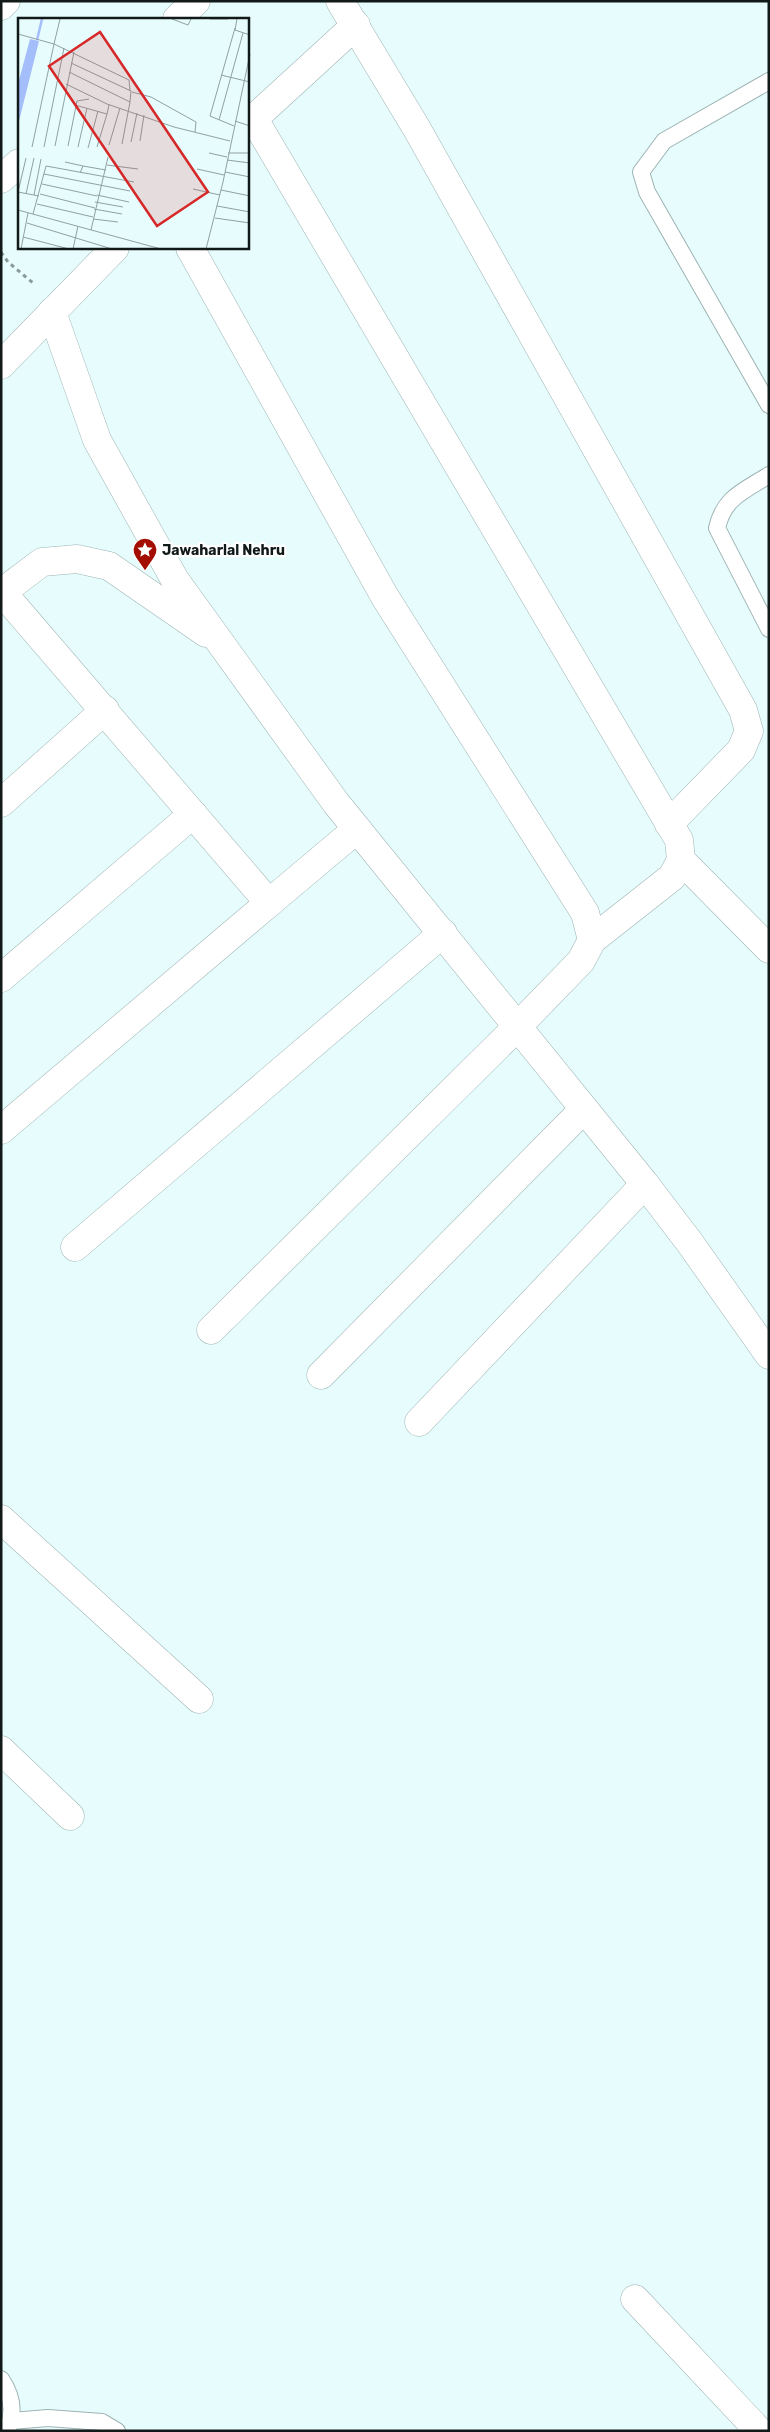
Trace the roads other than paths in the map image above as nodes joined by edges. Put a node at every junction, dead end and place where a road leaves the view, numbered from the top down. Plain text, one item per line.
1 (6, 1) edge
2 (196, 1) edge
3 (340, 1) edge
4 (1, 6) edge
5 (178, 18) edge
6 (356, 25) junction
7 (769, 82) edge
8 (251, 122) edge
9 (18, 164) edge
10 (1, 179) edge
11 (115, 249) edge
12 (191, 249) edge
13 (56, 309) junction
14 (1, 365) edge
15 (769, 405) edge
16 (769, 475) edge
17 (2, 592) edge
18 (769, 630) edge
19 (221, 644) junction
20 (105, 710) junction
21 (1, 803) edge
22 (193, 814) junction
23 (669, 824) junction
24 (357, 829) junction
25 (681, 860) junction
26 (269, 903) junction
27 (443, 933) junction
28 (592, 940) junction
29 (769, 949) edge
30 (1, 978) edge
31 (517, 1027) junction
32 (584, 1109) junction
33 (1, 1130) edge
34 (645, 1184) junction
35 (75, 1248) dead end
36 (211, 1330) dead end
37 (769, 1355) edge
38 (321, 1375) dead end
39 (419, 1422) dead end
40 (1, 1519) edge
41 (199, 1700) dead end
42 (1, 1750) edge
43 (70, 1816) dead end
44 (635, 2299) dead end
45 (1, 2378) edge
46 (9, 2426) edge
47 (117, 2431) edge
48 (759, 2431) edge

1 - 4 street
2 - 5 street
3 - 6 street
6 - 8 street
6 - 23 street
7 - 15 lane
8 - 23 street
9 - 10 street
11 - 13 street
12 - 28 street
13 - 14 street
13 - 19 street
16 - 18 lane
17 - 19 street
17 - 20 street
19 - 24 street
20 - 21 street
20 - 22 street
22 - 26 street
22 - 30 street
23 - 25 street
24 - 26 street
24 - 27 street
25 - 28 street
25 - 29 street
26 - 33 street
27 - 31 street
27 - 35 street
28 - 31 street
31 - 32 street
31 - 36 street
32 - 34 street
32 - 38 street
34 - 37 street
34 - 39 street
40 - 41 street
42 - 43 street
44 - 48 street
45 - 46 lane
46 - 47 lane

